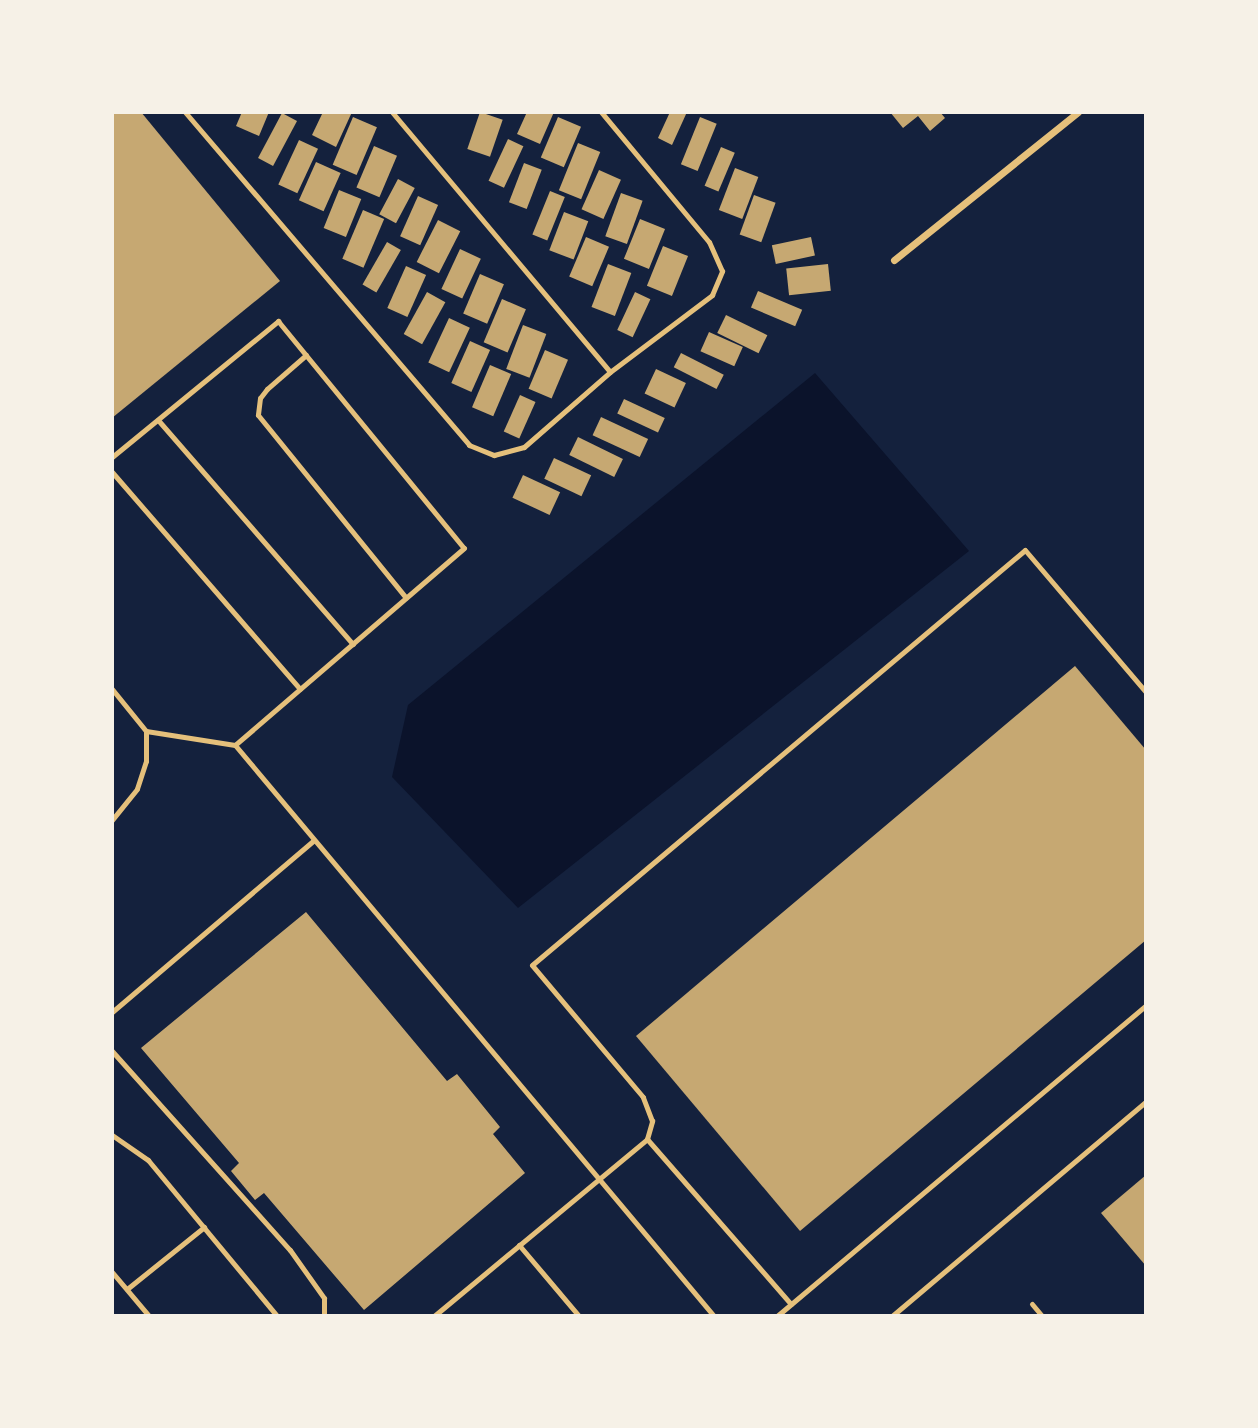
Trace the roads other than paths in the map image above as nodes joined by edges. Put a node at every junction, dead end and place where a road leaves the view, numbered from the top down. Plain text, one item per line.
1 (184, 112) edge
2 (391, 112) edge
3 (601, 112) edge
4 (1078, 112) edge
5 (894, 260) dead end
6 (306, 355) junction
7 (610, 372) junction
8 (158, 420) junction
9 (112, 457) edge
10 (112, 471) edge
11 (406, 598) junction
12 (353, 643) junction
13 (112, 689) edge
14 (300, 689) junction
15 (1146, 692) edge
16 (146, 731) junction
17 (235, 745) junction
18 (112, 820) edge
19 (314, 840) junction
20 (1146, 1005) edge
21 (112, 1012) edge
22 (112, 1051) edge
23 (1146, 1101) edge
24 (112, 1135) edge
25 (647, 1139) junction
26 (599, 1179) junction
27 (204, 1227) junction
28 (519, 1245) junction
29 (112, 1272) edge
30 (127, 1289) junction
31 (791, 1304) junction
32 (1032, 1304) dead end
33 (149, 1316) edge
34 (277, 1316) edge
35 (324, 1316) edge
36 (434, 1316) edge
37 (579, 1316) edge
38 (715, 1316) edge
39 (777, 1316) edge
40 (892, 1316) edge
41 (1042, 1316) edge

1 - 7 lane
2 - 7 lane
3 - 7 lane
4 - 5 street
6 - 8 lane
6 - 11 lane
6 - 11 lane
8 - 9 lane
8 - 12 lane
10 - 14 lane
11 - 12 lane
12 - 14 lane
13 - 16 lane
14 - 17 lane
15 - 25 lane
16 - 17 lane
16 - 18 lane
17 - 19 lane
19 - 21 lane
19 - 26 lane
20 - 31 lane
22 - 35 lane
23 - 40 lane
24 - 27 lane
25 - 26 lane
25 - 31 lane
26 - 28 lane
26 - 38 lane
27 - 30 lane
27 - 34 lane
28 - 36 lane
28 - 37 lane
29 - 30 lane
30 - 33 lane
31 - 39 lane
32 - 41 lane

